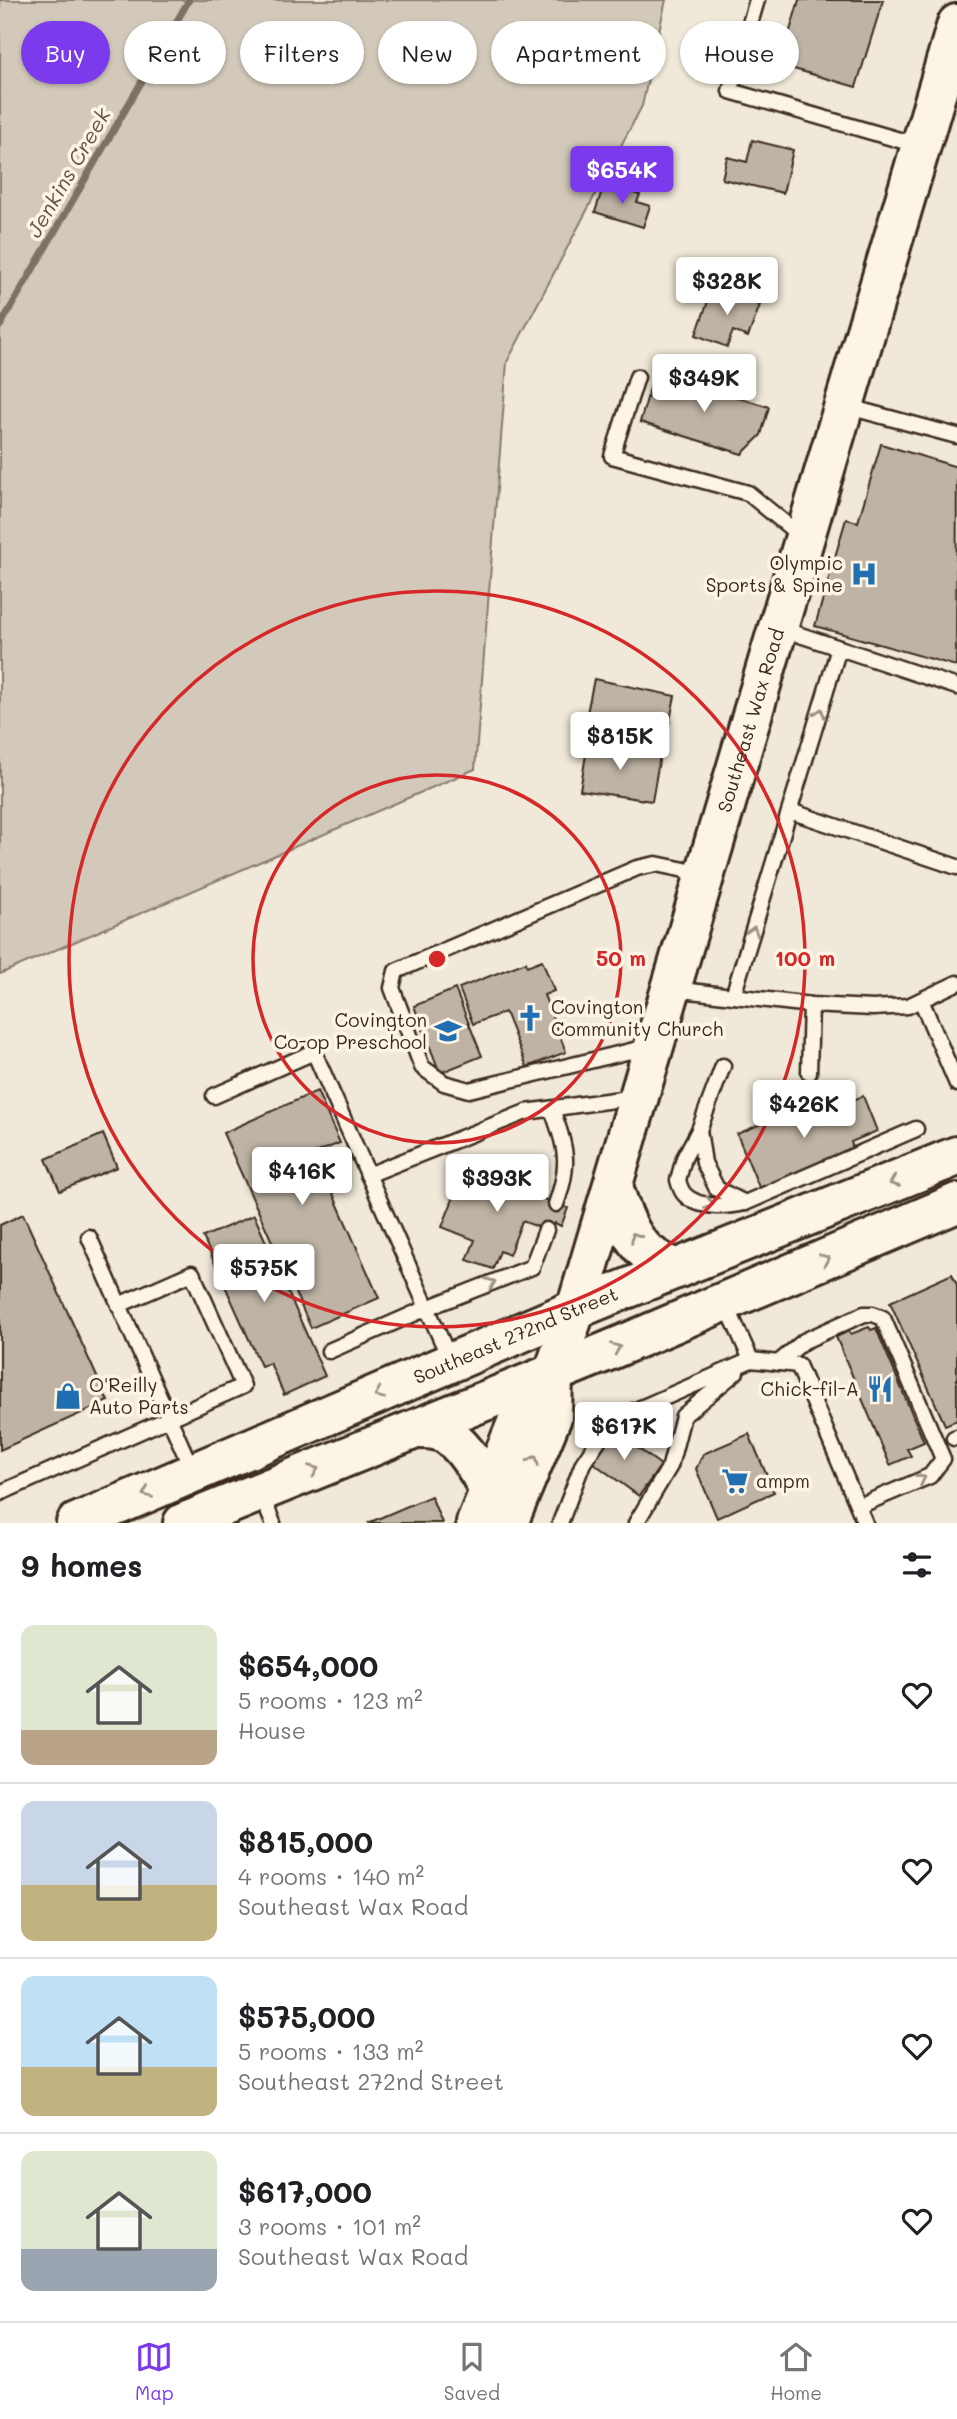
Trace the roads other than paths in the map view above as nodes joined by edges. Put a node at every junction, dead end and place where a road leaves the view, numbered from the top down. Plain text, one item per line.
1 (757, 0) edge
2 (957, 24) edge
3 (921, 146) junction
4 (637, 377) dead end
5 (844, 406) junction
6 (957, 436) edge
7 (804, 538) junction
8 (778, 628) junction
9 (839, 648) junction
10 (957, 687) edge
11 (790, 811) junction
12 (957, 867) edge
13 (705, 875) junction
14 (957, 984) edge
15 (671, 989) junction
16 (733, 996) junction
17 (921, 1000) junction
18 (811, 1005) junction
19 (655, 1045) junction
20 (723, 1066) dead end
21 (809, 1073) dead end
22 (957, 1084) edge
23 (214, 1096) dead end
24 (640, 1096) junction
25 (552, 1109) junction
26 (916, 1129) dead end
27 (699, 1130) junction
28 (957, 1156) edge
29 (368, 1175) junction
30 (613, 1187) junction
31 (745, 1203) junction
32 (957, 1203) edge
33 (556, 1204) dead end
34 (546, 1230) dead end
35 (89, 1237) dead end
36 (677, 1269) junction
37 (725, 1301) junction
38 (119, 1305) junction
39 (427, 1308) junction
40 (576, 1309) junction
41 (329, 1351) dead end
42 (751, 1360) junction
43 (452, 1363) junction
44 (778, 1363) junction
45 (552, 1374) junction
46 (169, 1418) junction
47 (417, 1429) junction
48 (194, 1474) junction
49 (0, 1493) edge
50 (482, 1506) edge
51 (859, 1506) junction
52 (266, 1507) edge
53 (76, 1523) edge
54 (183, 1523) edge
55 (508, 1523) edge
56 (560, 1523) edge
57 (636, 1523) edge
58 (866, 1523) edge

1 - 3 lane
2 - 3 street, Southeast Wax Road
3 - 5 street, Southeast Wax Road
4 - 7 lane
5 - 6 lane
5 - 7 street, Southeast Wax Road
7 - 8 street, Southeast Wax Road
8 - 9 lane
8 - 13 street, Southeast Wax Road
9 - 10 lane
11 -> 9 lane
11 - 12 lane
16 -> 11 lane
13 - 15 street, Southeast Wax Road
13 - 19 lane
14 - 17 lane
15 - 16 lane
15 - 19 street, Southeast Wax Road
16 - 18 lane
17 - 18 lane
17 - 22 lane
18 - 21 lane
19 - 24 street, Southeast Wax Road
20 - 27 lane
23 - 29 lane
24 - 25 lane
24 - 30 street, Southeast Wax Road
25 - 29 lane
25 - 33 lane
26 - 31 lane
27 - 31 lane
27 -> 31 lane
28 -> 36 street, Southeast 272nd Street
29 - 39 lane
36 -> 30 street
30 - 40 street, Southeast Wax Road
37 -> 32 street
39 -> 34 lane
35 - 38 lane
36 - 40 street, Southeast 272nd Street
37 - 42 lane
45 -> 37 street
38 - 46 lane
38 - 46 lane
39 - 41 lane
39 - 43 lane
40 - 43 street, Southeast 272nd Street
40 - 45 street, Southeast Wax Road
42 - 44 lane
42 - 56 lane
42 - 57 lane
43 -> 48 street, Southeast 272nd Street
44 - 51 lane
51 -> 44 lane
45 - 47 street
45 - 50 street, Southeast Wax Road
55 -> 45 street, Southeast Wax Road
46 - 48 lane
46 - 49 lane
47 - 50 street
52 -> 47 street
48 -> 53 street, Southeast 272nd Street
51 - 58 lane
52 - 54 street

